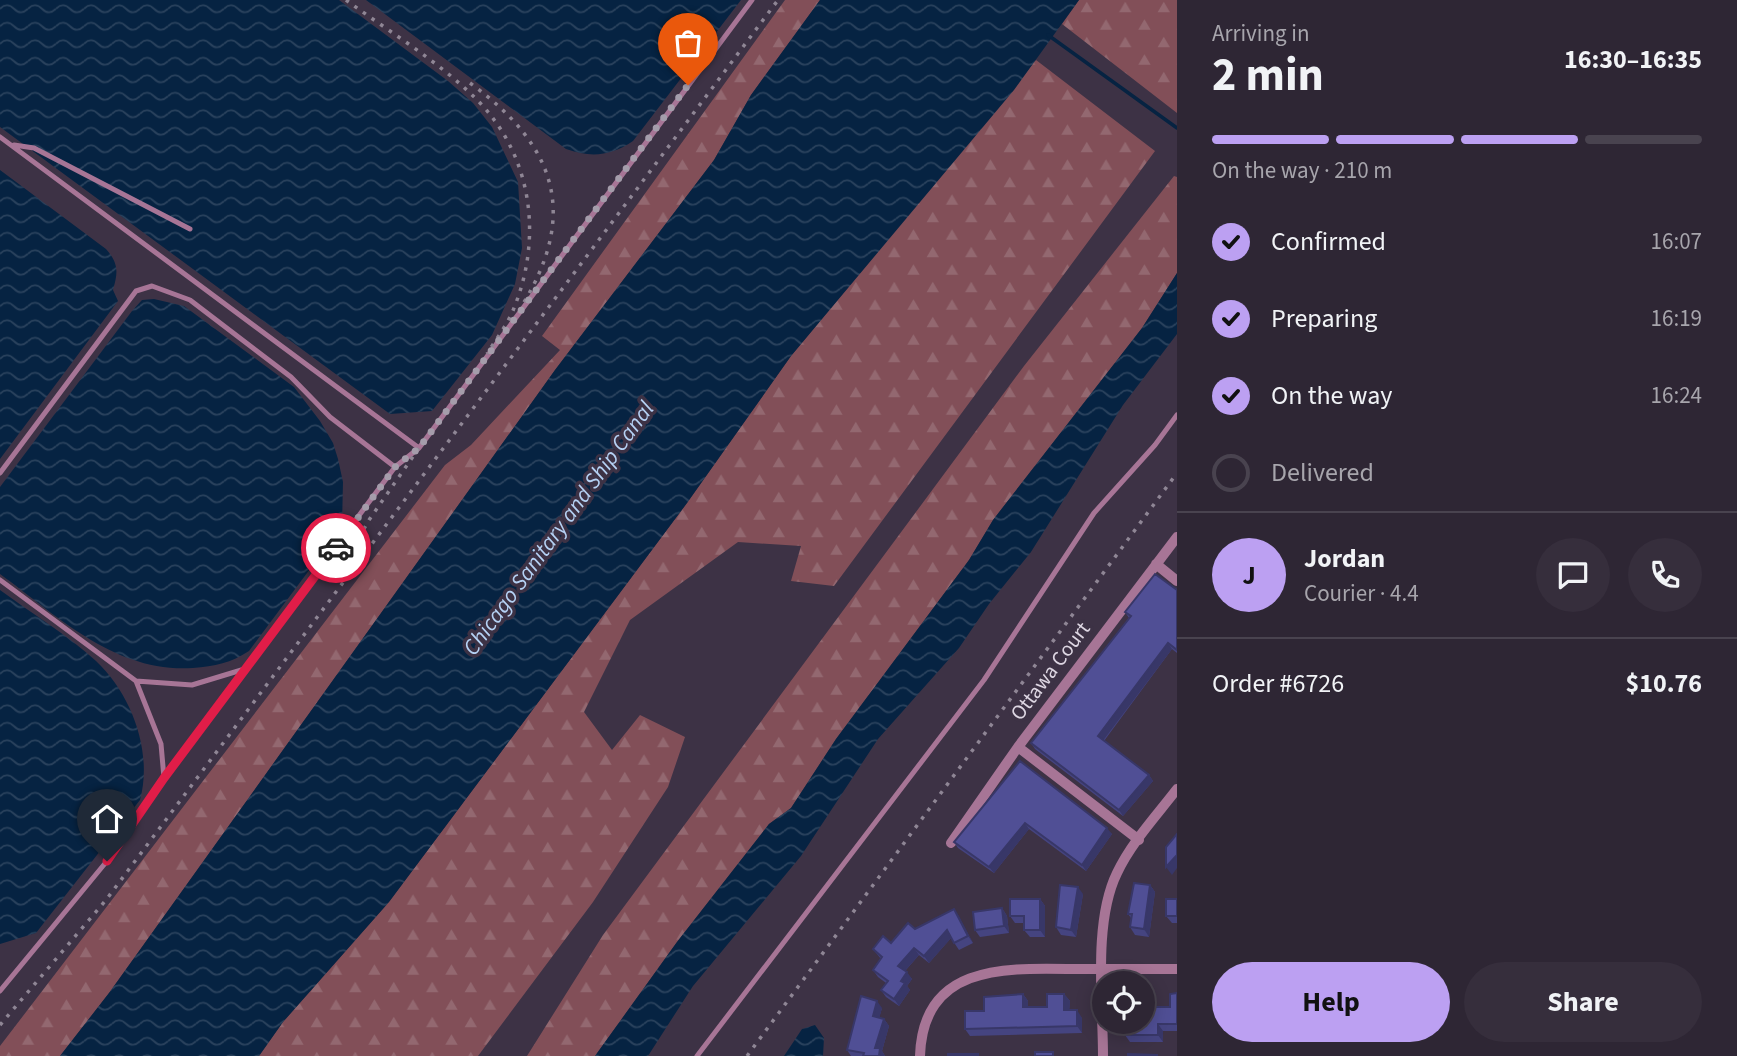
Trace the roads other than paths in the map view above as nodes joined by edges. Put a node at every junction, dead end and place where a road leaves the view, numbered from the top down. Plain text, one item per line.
1 (752, 0) edge
2 (0, 137) edge
3 (10, 145) junction
4 (190, 229) dead end
5 (1177, 415) edge
6 (419, 448) junction
7 (395, 467) junction
8 (0, 473) edge
9 (1177, 537) edge
10 (1156, 564) junction
11 (0, 580) edge
12 (1177, 581) edge
13 (249, 667) junction
14 (136, 681) junction
15 (1018, 747) junction
16 (164, 778) junction
17 (1177, 789) edge
18 (1139, 840) junction
19 (951, 843) edge
20 (1103, 969) junction
21 (1177, 969) edge
22 (0, 991) edge
23 (697, 1056) edge
24 (920, 1056) edge
25 (1103, 1056) edge

1 - 6 lane
2 - 3 lane
3 - 4 lane
3 - 6 lane
5 - 23 lane
6 - 7 lane
7 - 8 lane
7 - 13 lane
9 - 10 street, Ottawa Court
10 - 12 street
10 - 15 street, Ottawa Court
11 - 14 lane
13 - 14 lane
13 - 16 lane
14 - 16 lane
15 - 18 street, Ottawa Court
15 - 19 street
16 - 22 lane
17 - 18 street
18 - 20 street
20 - 21 street
20 - 24 street
20 - 25 street

